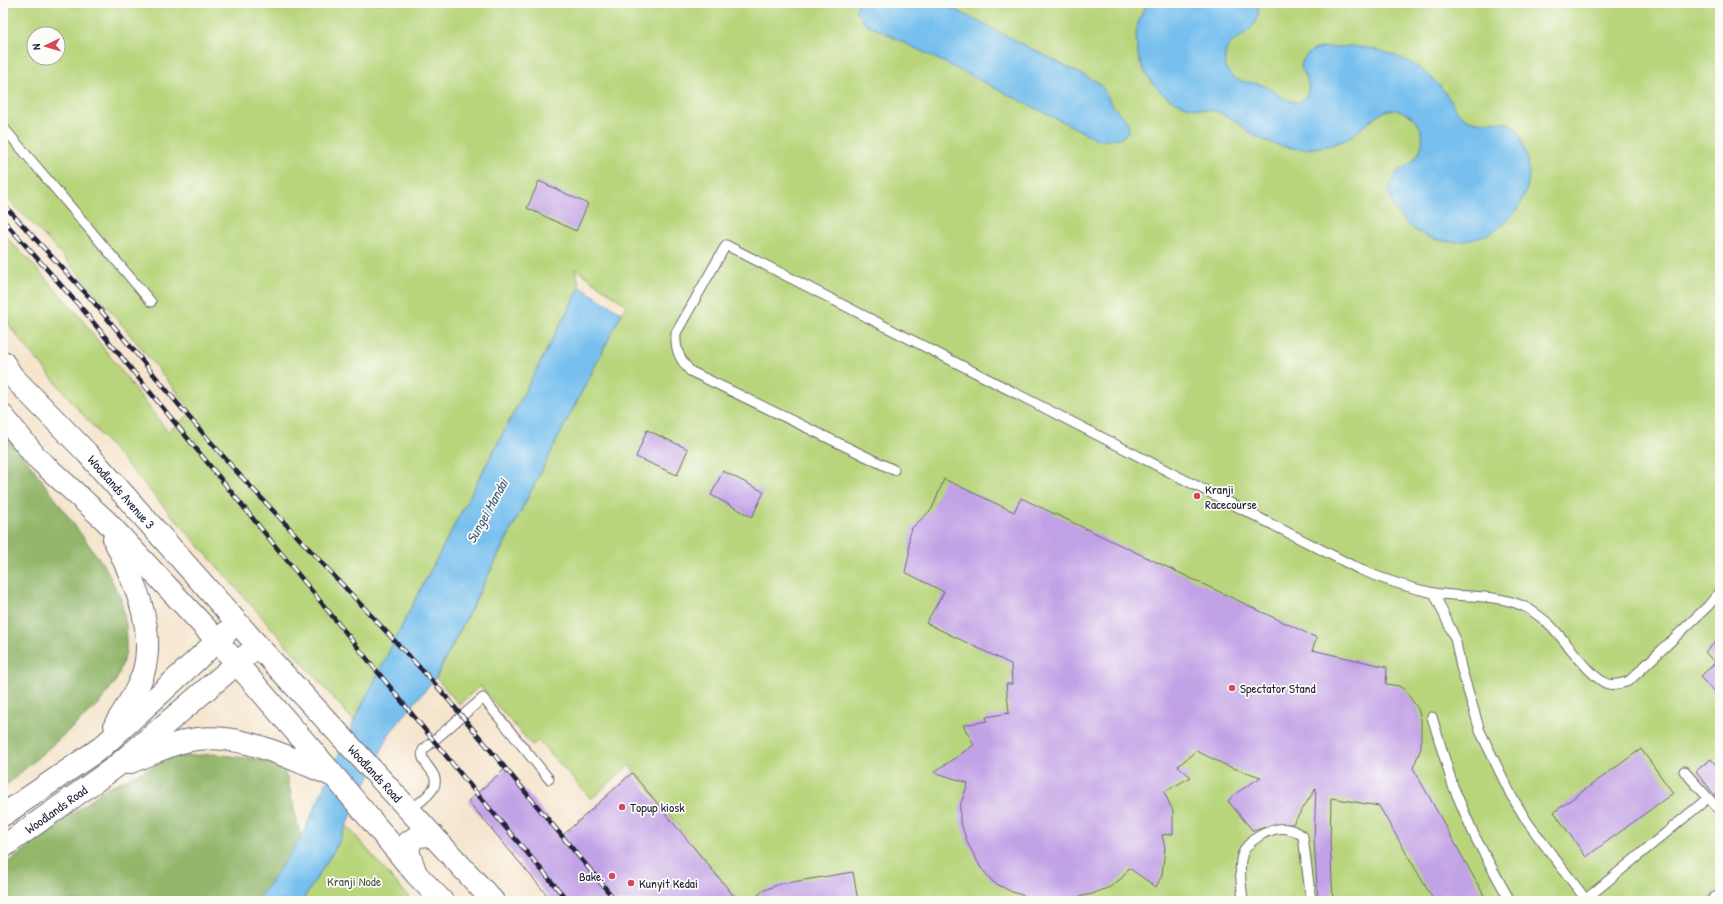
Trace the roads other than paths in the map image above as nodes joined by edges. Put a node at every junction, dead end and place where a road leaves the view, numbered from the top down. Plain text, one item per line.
1 (3, 127) edge
2 (151, 302) dead end
3 (3, 362) edge
4 (3, 416) edge
5 (894, 470) dead end
6 (106, 521) junction
7 (1720, 592) edge
8 (1434, 593) junction
9 (238, 623) junction
10 (217, 641) junction
11 (258, 646) junction
12 (237, 663) junction
13 (1432, 717) dead end
14 (102, 746) junction
15 (114, 768) junction
16 (1684, 770) dead end
17 (335, 777) junction
18 (549, 778) dead end
19 (1708, 798) junction
20 (409, 811) junction
21 (1720, 811) edge
22 (3, 815) edge
23 (432, 835) junction
24 (3, 848) edge
25 (416, 874) junction
26 (1720, 893) edge
27 (1587, 900) edge
28 (442, 901) edge
29 (493, 901) edge
30 (1243, 901) edge
31 (1311, 901) edge
32 (1510, 901) edge
33 (1710, 901) edge

1 - 2 lane
3 - 9 main road, Woodlands Avenue 3
4 - 6 main road
5 - 8 lane
6 - 10 main road
6 - 14 main road
7 - 8 lane
8 - 27 lane
9 - 10 main road, Woodlands Road
9 - 11 main road, Woodlands Road
10 - 12 main road
10 - 14 main road, Woodlands Road
11 - 12 main road, Woodlands Road
11 - 20 main road, Woodlands Road
12 - 15 main road, Woodlands Road
12 - 17 main road
13 - 32 lane
14 - 22 main road, Woodlands Road
15 - 17 main road
15 - 24 main road, Woodlands Road
16 - 19 lane
17 - 25 main road
18 - 20 lane
19 - 21 lane
19 - 27 lane
20 - 23 main road, Woodlands Road
23 - 25 main road
23 - 29 main road, Woodlands Road
25 - 28 main road
26 - 33 lane
30 - 31 lane

